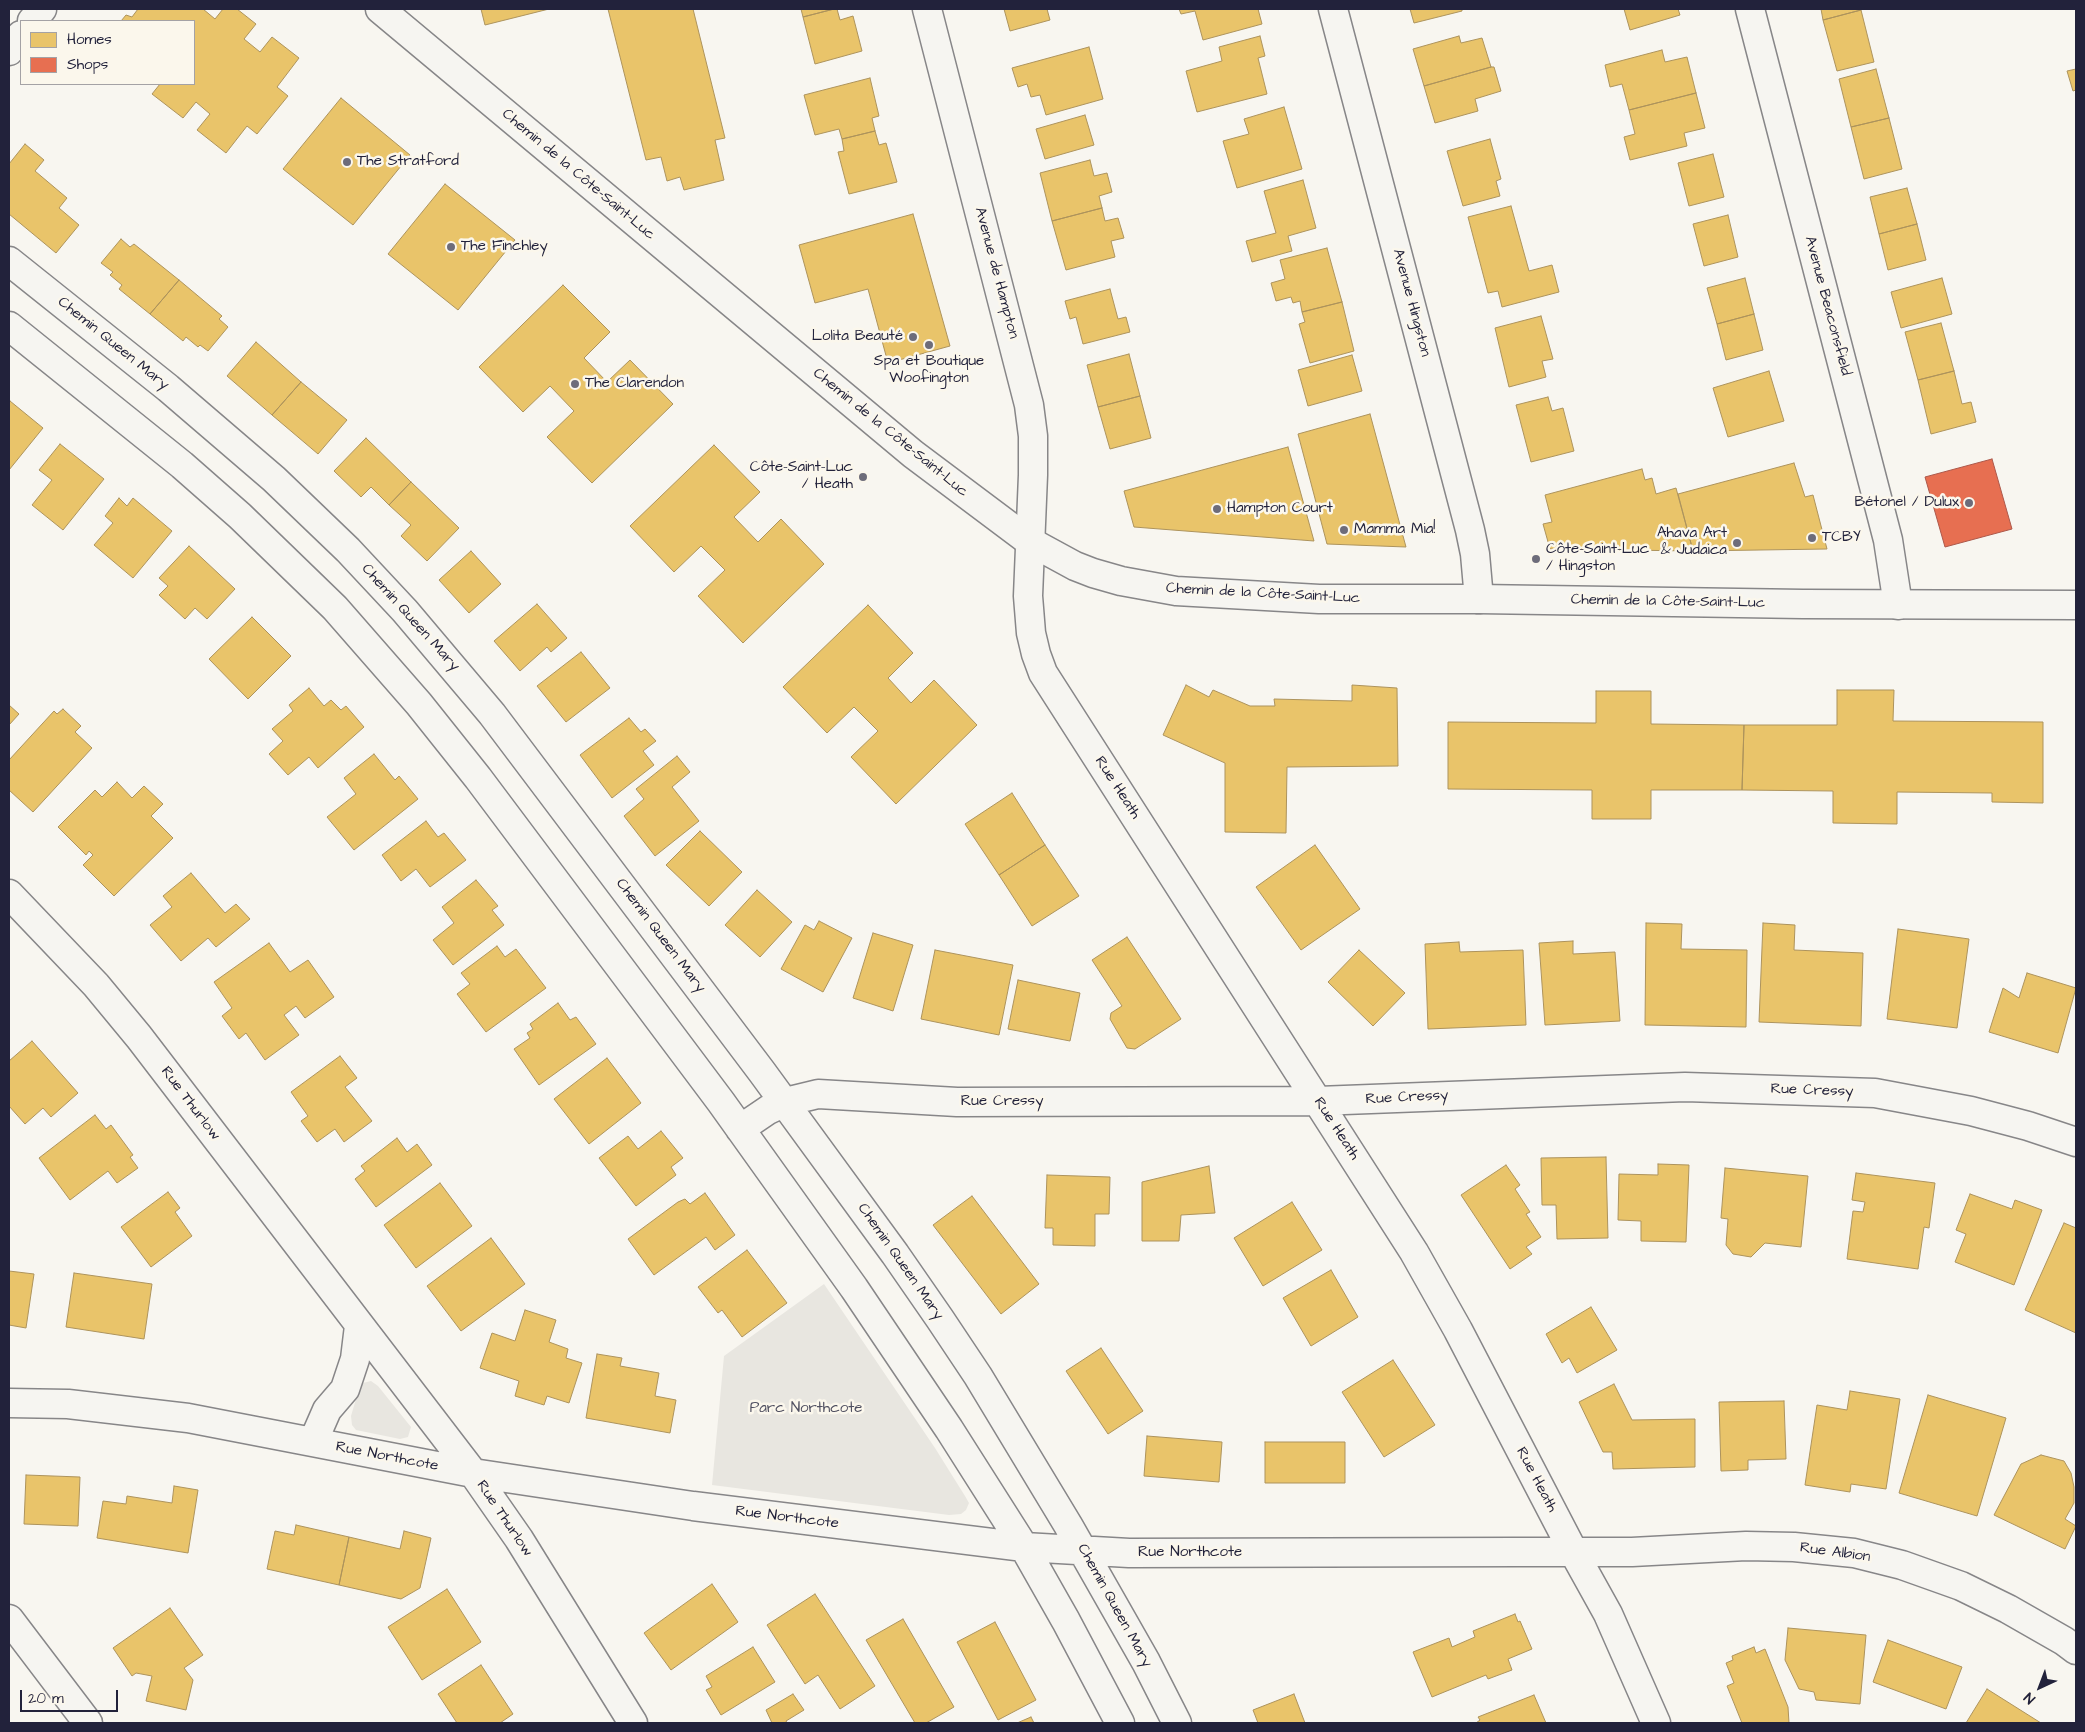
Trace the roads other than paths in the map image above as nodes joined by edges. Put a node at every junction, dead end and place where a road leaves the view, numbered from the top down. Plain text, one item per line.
1 (42, 9) edge
2 (380, 9) edge
3 (927, 9) edge
4 (1334, 9) edge
5 (1750, 9) edge
6 (33, 20) edge
7 (20, 36) edge
8 (9, 51) edge
9 (9, 261) edge
10 (9, 326) edge
11 (1029, 541) junction
12 (1479, 599) junction
13 (1898, 605) junction
14 (2076, 605) edge
15 (9, 894) edge
16 (785, 1102) junction
17 (1318, 1102) junction
18 (740, 1129) junction
19 (2076, 1142) edge
20 (359, 1326) junction
21 (9, 1403) edge
22 (313, 1442) junction
23 (472, 1473) junction
24 (1024, 1547) junction
25 (1084, 1551) junction
26 (1573, 1551) junction
27 (9, 1619) edge
28 (2076, 1650) edge
29 (88, 1723) edge
30 (633, 1723) edge
31 (1120, 1723) edge
32 (1177, 1723) edge
33 (1656, 1723) edge

1 - 6 street
2 - 11 street, Chemin de la Côte-Saint-Luc
3 - 11 street, Avenue de Hampton
4 - 12 street, Avenue Hingston
5 - 13 street, Avenue Beaconsfield
7 - 8 street
9 - 16 street, Chemin Queen Mary
10 - 18 street
11 - 12 street, Chemin de la Côte-Saint-Luc
11 - 17 street, Rue Heath
12 - 13 street, Chemin de la Côte-Saint-Luc
13 - 14 street, Chemin de la Côte-Saint-Luc
15 - 20 street, Rue Thurlow
16 - 17 street, Rue Cressy
16 - 18 street, Rue Cressy
16 - 25 street, Chemin Queen Mary
17 - 19 street, Rue Cressy
17 - 26 street, Rue Heath
18 - 24 street
20 - 22 street
20 - 23 street, Rue Thurlow
21 - 22 street, Rue Northcote
22 - 23 street, Rue Northcote
23 - 24 street, Rue Northcote
23 - 30 street, Rue Thurlow
24 - 25 street, Rue Northcote
24 - 31 street
25 - 26 street, Rue Northcote
25 - 32 street, Chemin Queen Mary
26 - 28 street, Rue Albion
26 - 33 street, Rue Heath
27 - 29 street

